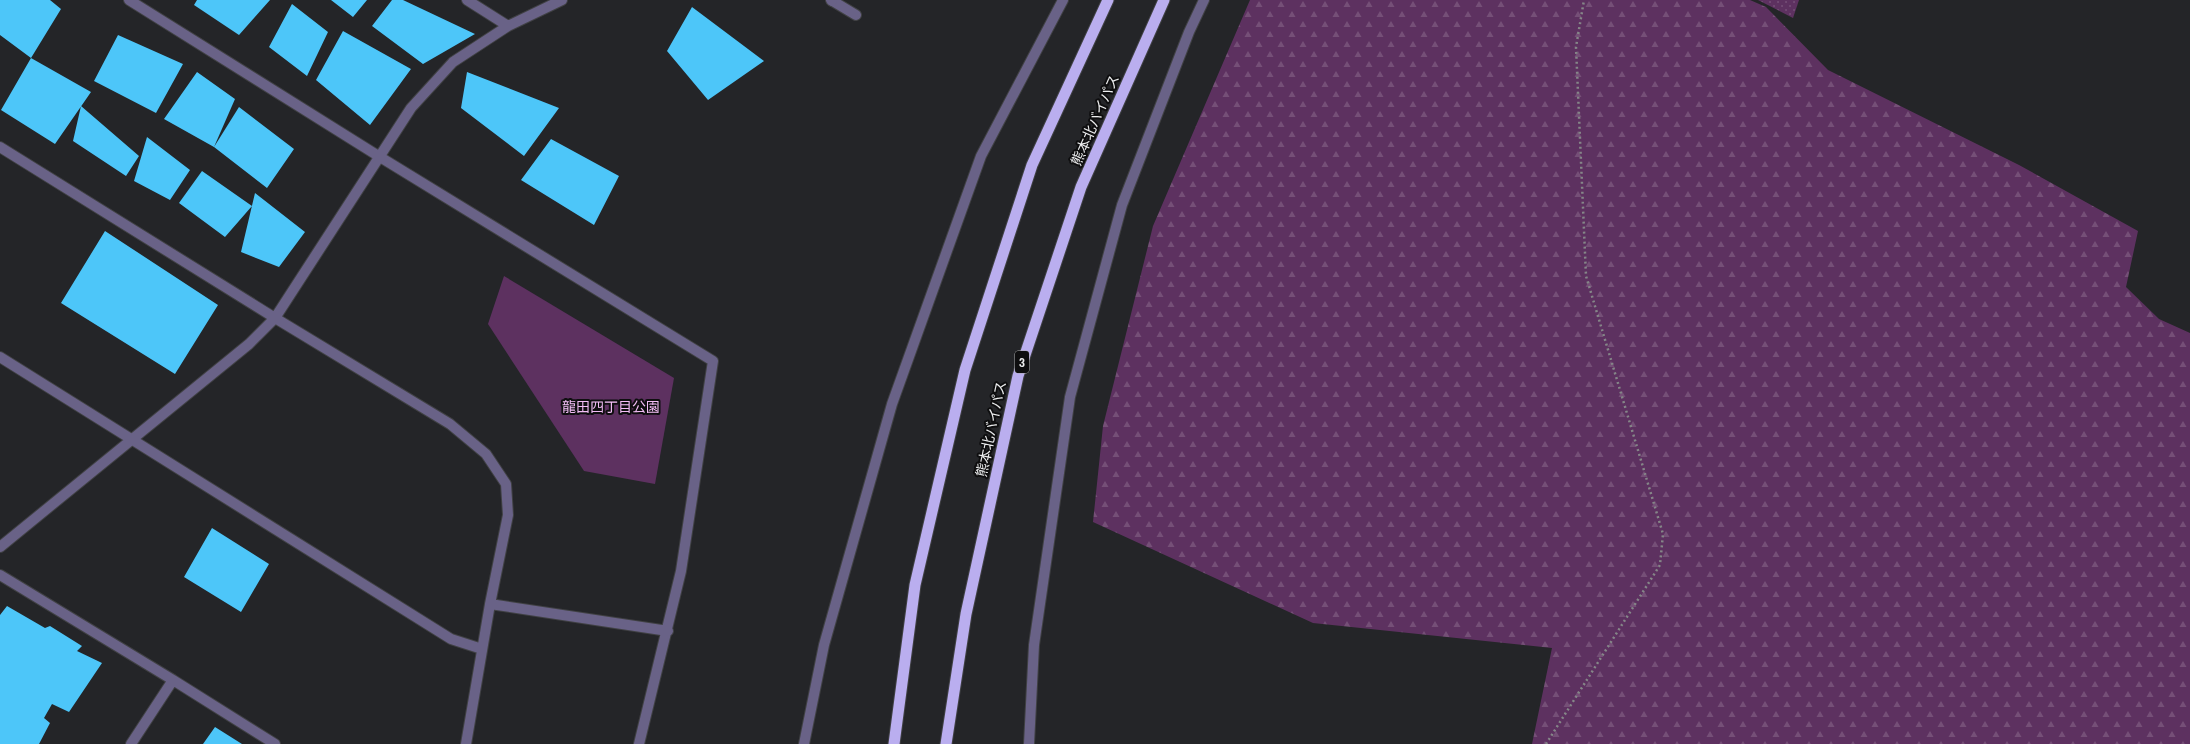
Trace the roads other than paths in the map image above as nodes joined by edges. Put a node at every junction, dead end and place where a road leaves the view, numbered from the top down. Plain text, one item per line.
1 (129, 0) edge
2 (467, 0) edge
3 (562, 0) edge
4 (832, 0) edge
5 (1063, 0) edge
6 (1108, 0) edge
7 (1164, 0) edge
8 (1204, 0) edge
9 (856, 15) dead end
10 (508, 26) junction
11 (0, 147) edge
12 (380, 157) junction
13 (275, 318) junction
14 (0, 357) edge
15 (132, 440) junction
16 (0, 547) edge
17 (0, 574) edge
18 (490, 604) junction
19 (668, 630) junction
20 (482, 649) junction
21 (173, 680) junction
22 (131, 744) edge
23 (275, 744) edge
24 (466, 744) edge
25 (639, 744) edge
26 (804, 744) edge
27 (894, 744) edge
28 (946, 744) edge
29 (1029, 744) edge

1 - 12 street
2 - 10 street
3 - 10 street
4 - 9 street
5 - 26 street
6 - 27 highway
7 - 28 highway, 熊本北バイパス / 3
8 - 29 street
10 - 12 street
11 - 13 street
12 - 13 street
12 - 19 street
13 - 15 street
13 - 18 street
14 - 15 street
15 - 16 street
15 - 20 street
17 - 21 street
18 - 19 street
18 - 20 street
19 - 25 street
20 - 24 street
21 - 22 street
21 - 23 street

